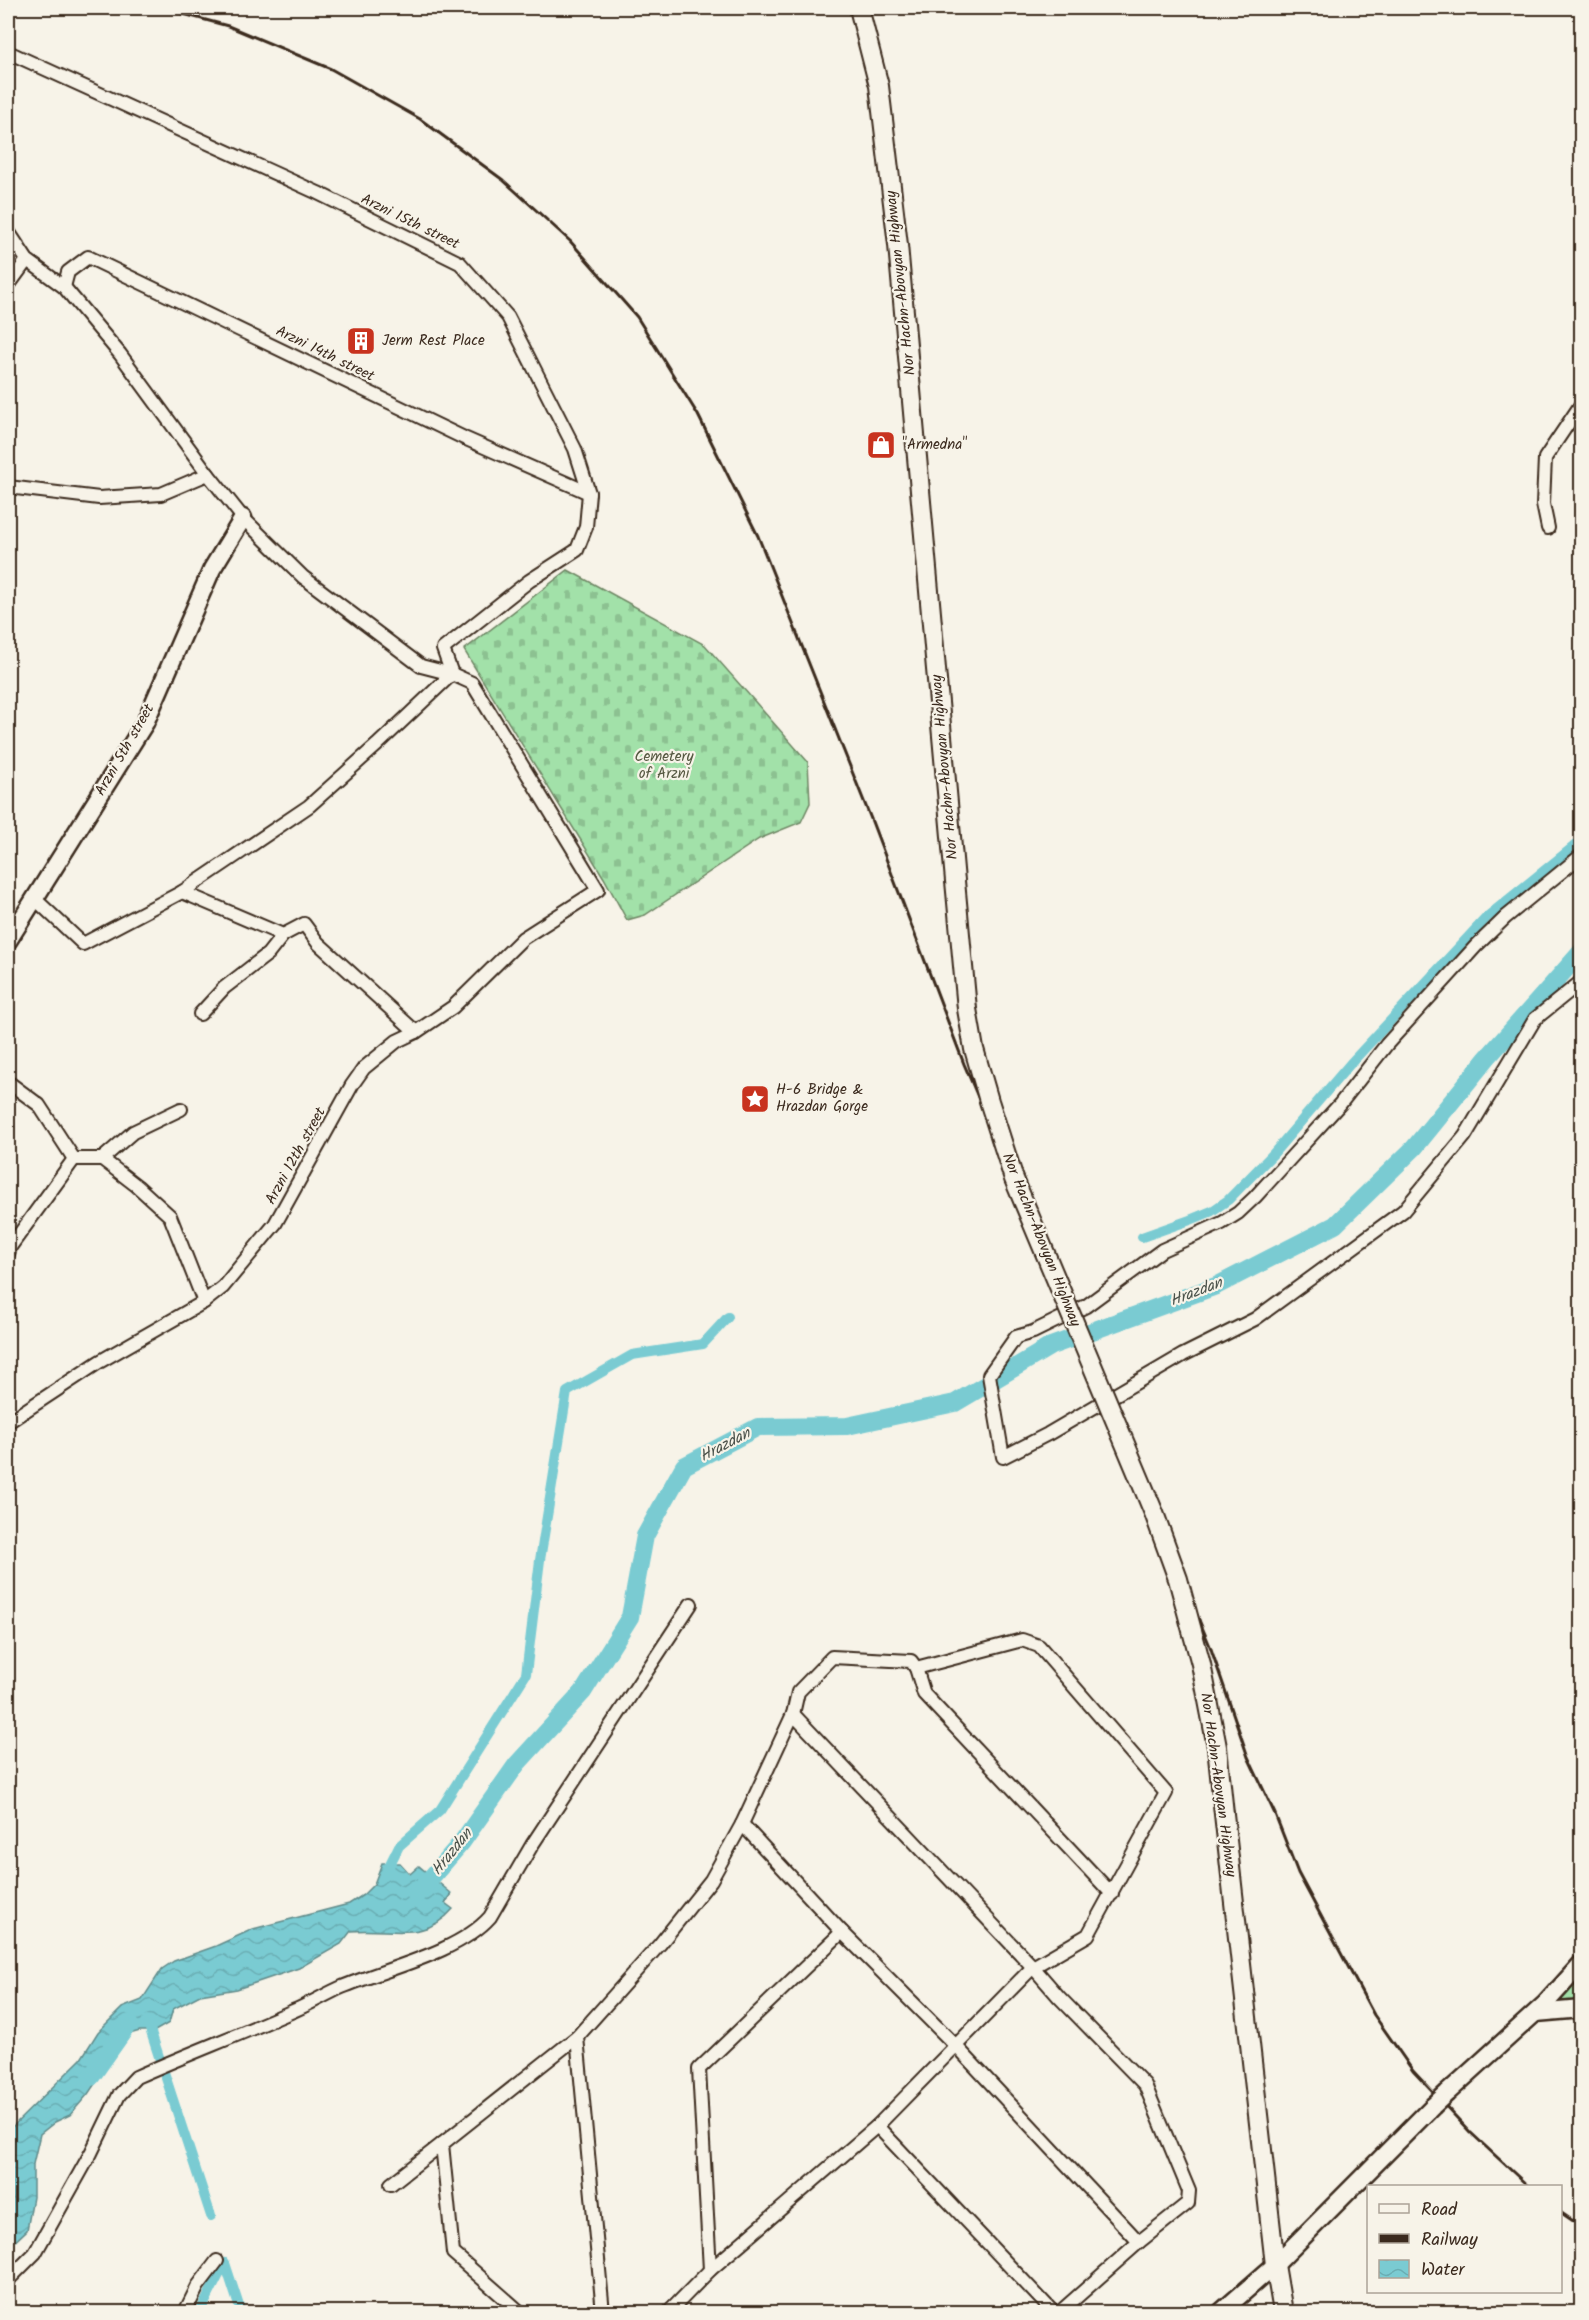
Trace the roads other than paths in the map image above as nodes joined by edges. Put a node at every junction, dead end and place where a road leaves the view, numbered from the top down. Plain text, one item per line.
1 (859, 8) edge
2 (8, 52) edge
3 (8, 231) edge
4 (27, 260) junction
5 (8, 286) edge
6 (64, 287) junction
7 (1581, 403) edge
8 (208, 474) junction
9 (8, 487) edge
10 (589, 493) junction
11 (243, 518) junction
12 (1548, 528) dead end
13 (452, 674) junction
14 (1581, 855) edge
15 (182, 892) junction
16 (34, 898) junction
17 (283, 935) junction
18 (8, 941) edge
19 (1581, 981) edge
20 (200, 1014) dead end
21 (416, 1032) junction
22 (8, 1082) edge
23 (181, 1109) dead end
24 (102, 1159) junction
25 (74, 1160) junction
26 (8, 1248) edge
27 (204, 1302) junction
28 (8, 1422) edge
29 (692, 1604) dead end
30 (916, 1668) junction
31 (793, 1713) junction
32 (742, 1824) junction
33 (1112, 1894) junction
34 (842, 1932) junction
35 (1581, 1963) edge
36 (1033, 1967) junction
37 (1581, 2009) edge
38 (1536, 2013) junction
39 (577, 2037) junction
40 (955, 2046) junction
41 (877, 2126) junction
42 (442, 2144) junction
43 (391, 2184) dead end
44 (1139, 2242) junction
45 (217, 2262) dead end
46 (1275, 2265) junction
47 (710, 2270) junction
48 (8, 2280) edge
49 (185, 2313) edge
50 (520, 2313) edge
51 (603, 2313) edge
52 (669, 2313) edge
53 (1053, 2313) edge
54 (1060, 2313) edge
55 (1221, 2313) edge
56 (1283, 2313) edge

1 - 46 main road, Nor Hachn-Abovyan Highway, bridge
2 - 10 street, Arzni 15th street
3 - 4 street
4 - 5 street
4 - 6 street
6 - 8 street
6 - 10 street, Arzni 14th street
7 - 12 street
8 - 9 street
8 - 11 street
10 - 13 street, Arzni 15th street
11 - 13 street
11 - 16 street, Arzni 5th street
13 - 15 street
13 - 21 street, Arzni 12th street
14 - 19 street
15 - 16 street
15 - 17 street
16 - 18 street, Arzni 5th street
17 - 20 street
17 - 21 street
21 - 27 street, Arzni 12th street
22 - 25 street
23 - 24 street
24 - 25 street
24 - 27 street
25 - 26 street
27 - 28 street, Arzni 12th street
29 - 48 street
30 - 31 street
30 - 33 street
30 - 33 street
31 - 32 street
31 - 36 street
32 - 34 street
32 - 39 street
33 - 36 street
34 - 40 street
34 - 47 street
35 - 38 street
36 - 40 street
36 - 44 street
37 - 38 street
38 - 46 street, bridge
39 - 42 street
39 - 51 street
40 - 41 street
40 - 44 street
41 - 47 street
41 - 53 street
42 - 43 street
42 - 50 street
44 - 54 street
45 - 49 street
46 - 55 street
46 - 56 main road, Nor Hachn-Abovyan Highway
47 - 52 street

